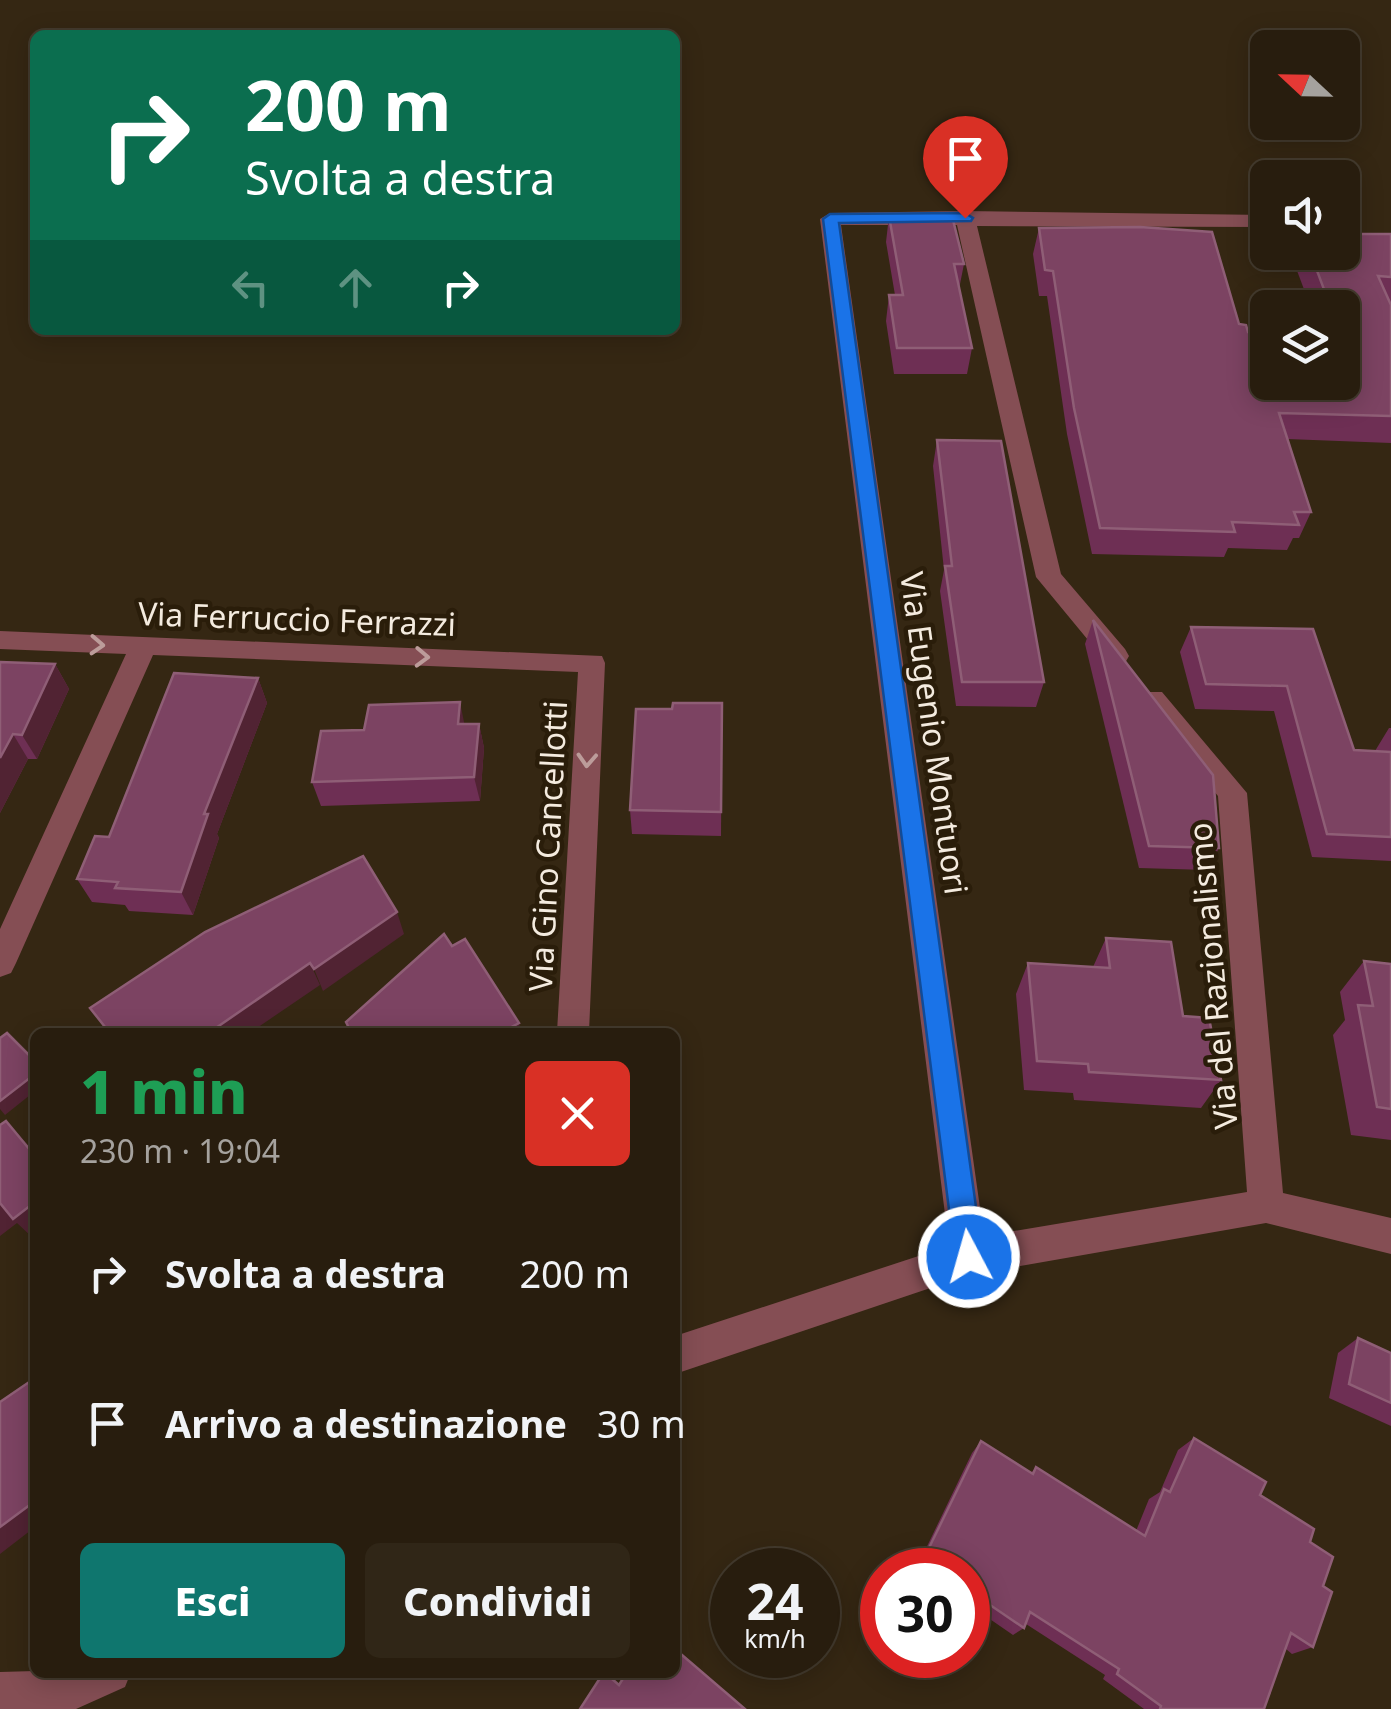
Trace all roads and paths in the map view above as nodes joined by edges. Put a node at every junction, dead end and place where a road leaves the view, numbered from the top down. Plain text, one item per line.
1 (965, 218) junction
2 (1250, 221) edge
3 (0, 640) edge
4 (143, 648) junction
5 (592, 663) joint
6 (0, 963) edge
7 (573, 1028) edge
8 (1266, 1206) junction
9 (1391, 1236) edge
10 (969, 1257) junction
11 (680, 1354) edge
12 (96, 1678) edge
13 (0, 1694) edge

1 - 2 street
1 - 8 street, Via del Razionalismo
1 - 10 street, Via Eugenio Montuori
3 -> 4 street, Via Ferruccio Ferrazzi
4 -> 5 street, Via Ferruccio Ferrazzi
4 - 6 street
5 -> 7 street, Via Gino Cancellotti
8 - 9 street
8 - 10 street
10 - 11 street
12 - 13 street

